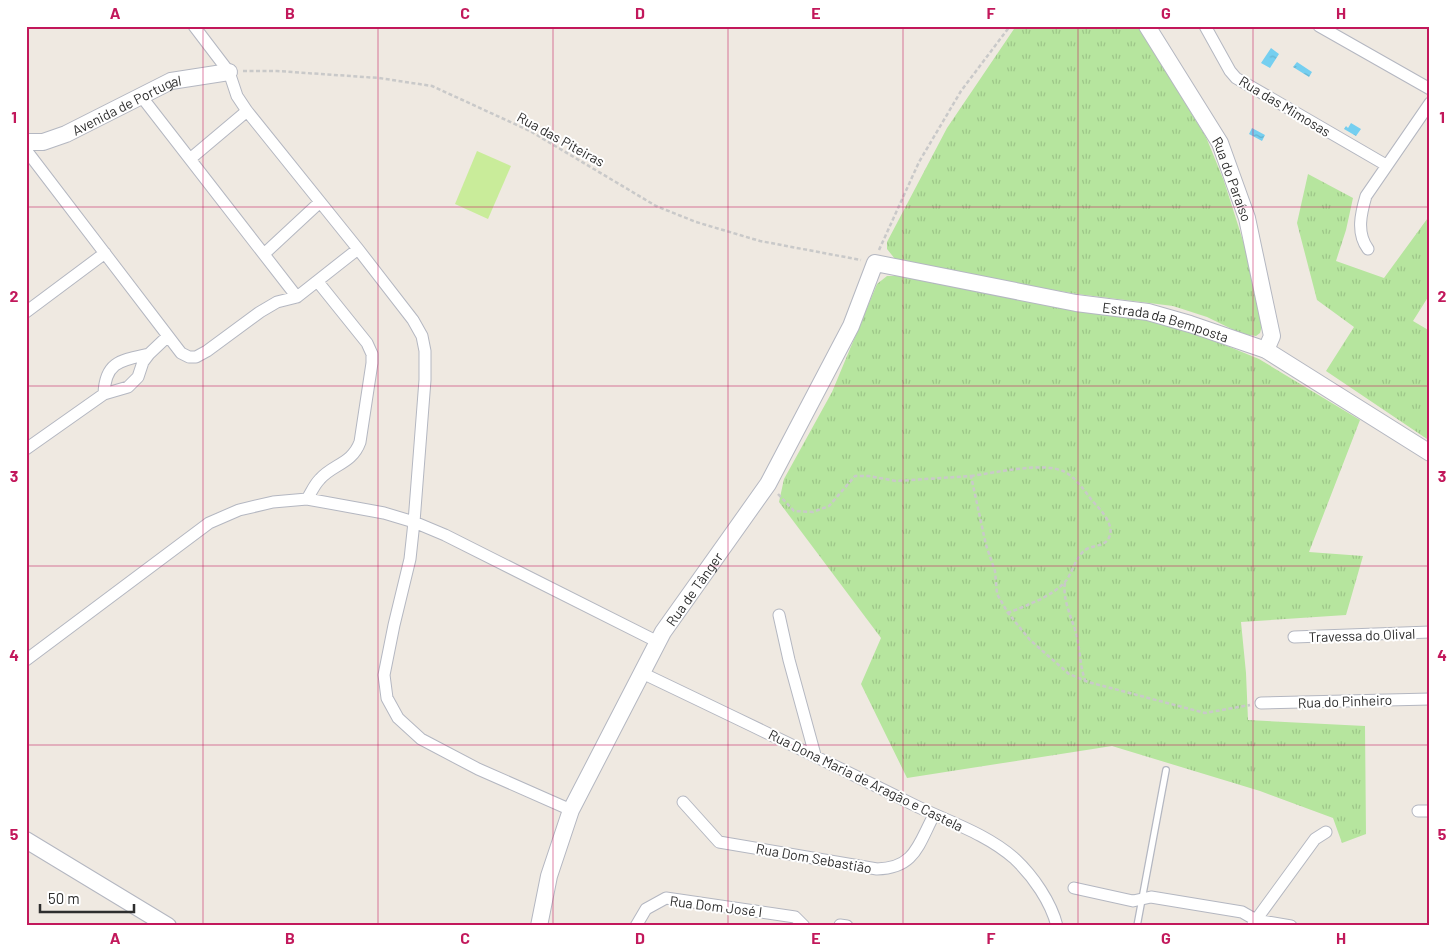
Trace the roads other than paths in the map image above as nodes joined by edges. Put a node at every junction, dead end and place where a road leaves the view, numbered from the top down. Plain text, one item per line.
1 (194, 26) edge
2 (1148, 26) edge
3 (1204, 26) edge
4 (1319, 26) edge
5 (229, 72) junction
6 (1430, 89) edge
7 (141, 96) junction
8 (1430, 103) edge
9 (247, 111) junction
10 (26, 142) edge
11 (26, 150) edge
12 (190, 158) junction
13 (1386, 165) junction
14 (320, 202) junction
15 (358, 249) junction
16 (1368, 249) dead end
17 (105, 253) junction
18 (264, 254) junction
19 (874, 263) joint
20 (318, 282) junction
21 (297, 297) junction
22 (26, 312) edge
23 (168, 336) junction
24 (1266, 350) junction
25 (149, 354) junction
26 (104, 394) junction
27 (26, 449) edge
28 (1430, 453) edge
29 (306, 499) junction
30 (414, 522) junction
31 (779, 615) dead end
32 (1430, 632) edge
33 (1294, 637) dead end
34 (658, 642) junction
35 (27, 658) edge
36 (642, 673) junction
37 (1430, 699) edge
38 (1261, 703) road end
39 (815, 755) junction
40 (1166, 770) dead end
41 (683, 802) dead end
42 (571, 810) junction
43 (1418, 811) dead end
44 (1430, 811) edge
45 (934, 815) junction
46 (1326, 832) dead end
47 (26, 840) edge
48 (1074, 888) dead end
49 (1142, 900) junction
50 (1254, 923) edge
51 (168, 926) edge
52 (538, 926) edge
53 (636, 926) edge
54 (804, 926) edge
55 (1057, 926) edge
56 (1137, 926) edge
57 (1291, 926) edge

1 - 5 street
2 - 24 street, Rua do Paraíso
3 - 13 street, Rua das Mimosas
4 - 6 street
5 - 7 street, Avenida de Portugal
5 - 9 street
7 - 10 street, Avenida de Portugal
7 - 12 street
8 - 13 street
9 - 12 street
9 - 14 street
11 - 17 street
12 - 18 street
13 - 16 street
14 - 15 street
14 - 18 street
15 - 20 street
15 - 30 street
17 - 22 street
17 - 23 street
18 - 21 street
19 - 24 street, Estrada da Bemposta
19 - 34 street, Rua de Tânger
20 - 21 street
20 - 29 street
21 - 23 street
23 - 25 street
24 - 28 street, Estrada da Bemposta
25 - 26 street
25 - 26 street
26 - 27 street
29 - 30 street
29 - 35 street
30 - 34 street
30 - 42 street
31 - 39 street
32 - 33 street, Travessa do Olival
34 - 36 street, Rua de Tânger
36 - 39 street, Rua Dona Maria de Aragão e Castela
36 - 42 street, Rua de Tânger
37 - 38 street, Rua do Pinheiro
39 - 45 street, Rua Dona Maria de Aragão e Castela
40 - 49 lane
41 - 45 street, Rua Dom Sebastião
42 - 52 street, Rua de Tânger
43 - 44 street
45 - 55 street, Rua Dona Maria de Aragão e Castela
46 - 50 street
47 - 51 street
48 - 49 street
49 - 50 street
49 - 56 lane
50 - 57 street
53 - 54 street, Rua Dom José I

